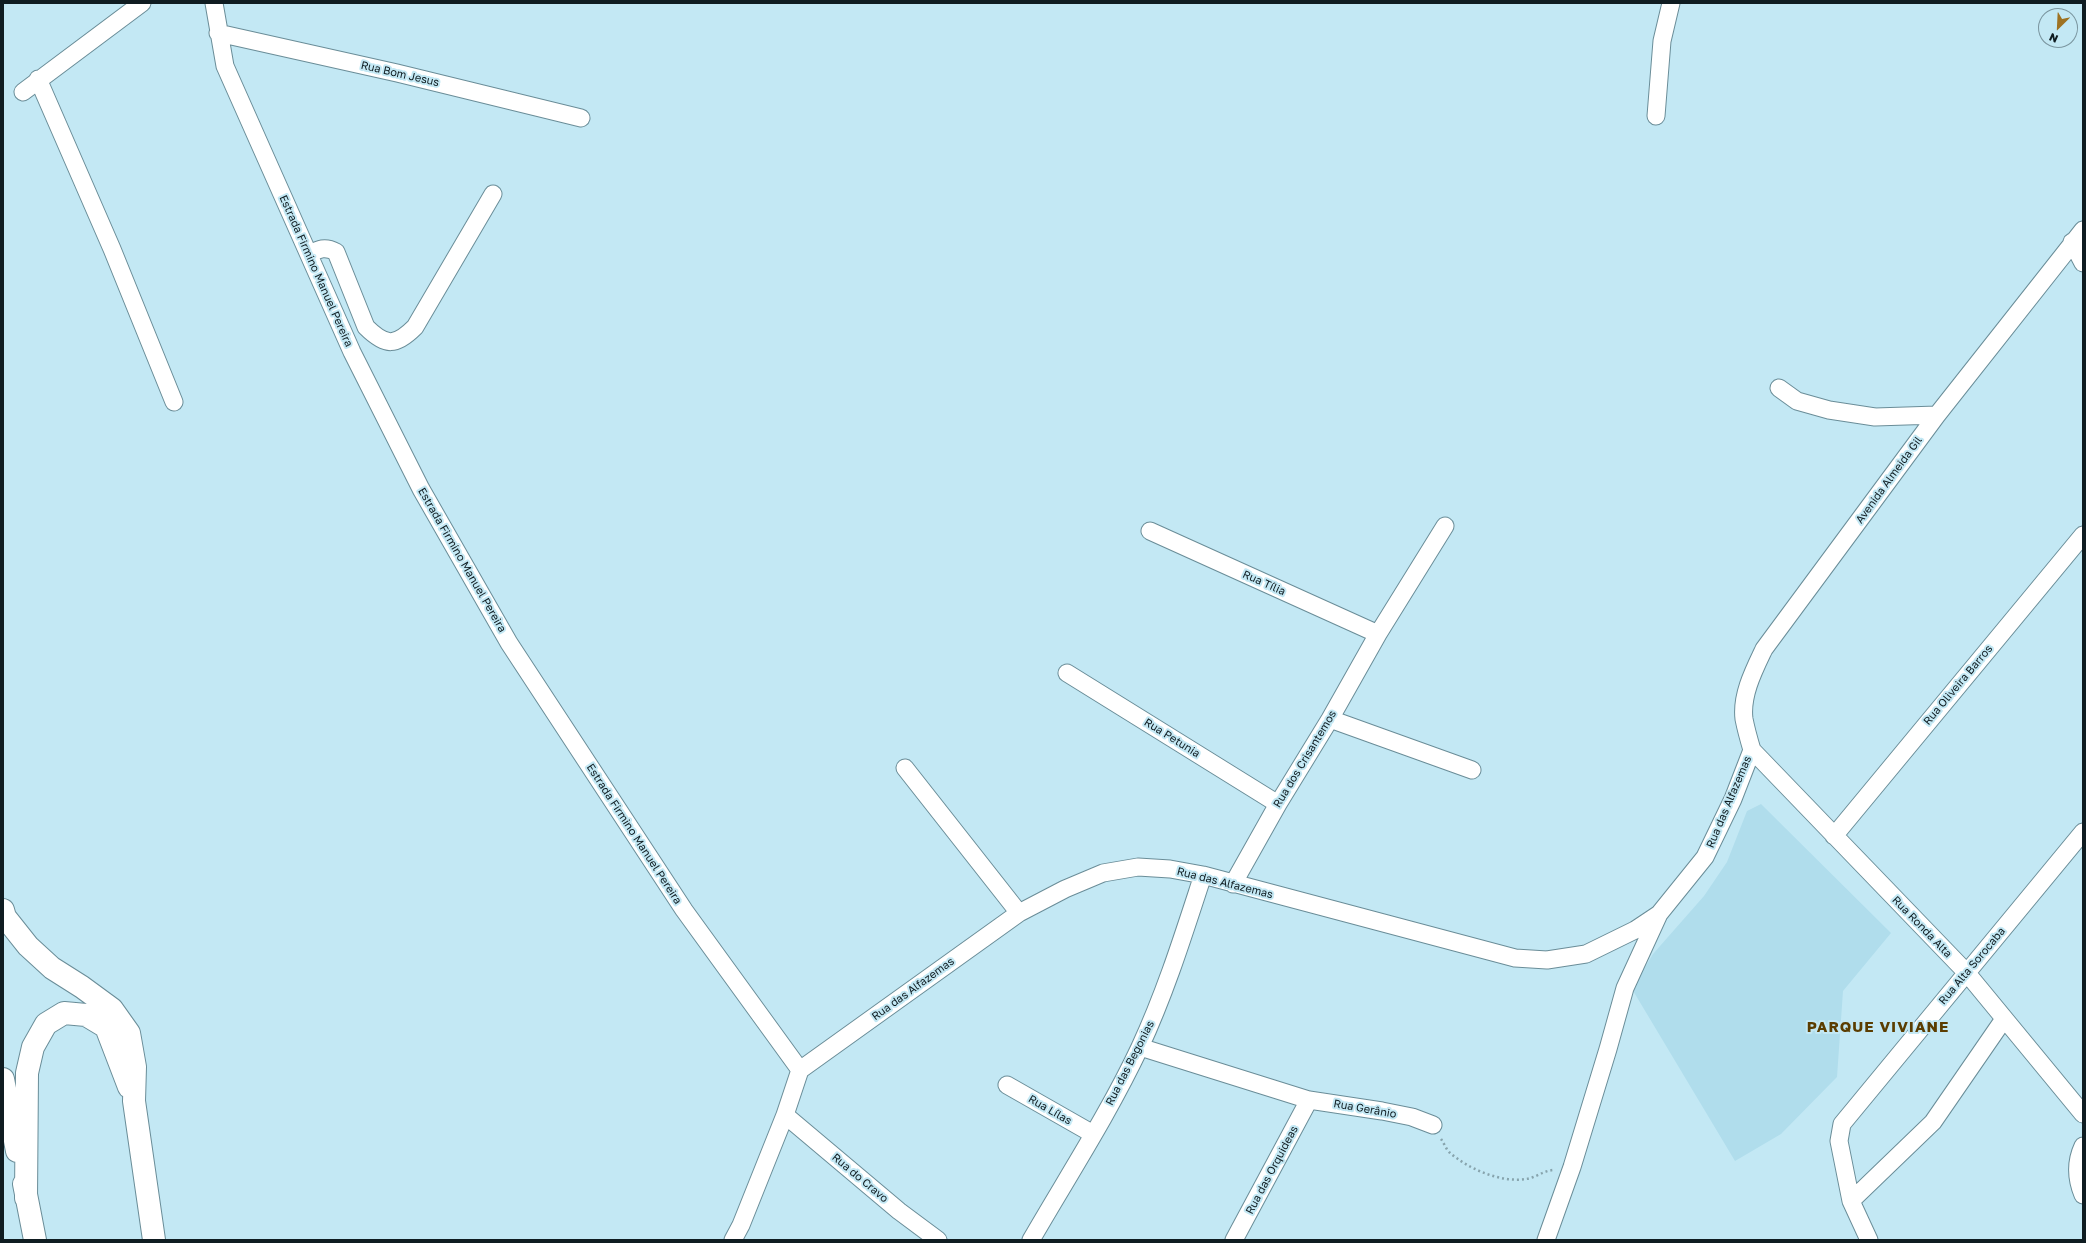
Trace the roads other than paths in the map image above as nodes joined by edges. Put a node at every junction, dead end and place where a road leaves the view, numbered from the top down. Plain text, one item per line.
1 (142, 3) edge
2 (214, 3) edge
3 (1671, 3) edge
4 (218, 34) junction
5 (38, 79) junction
6 (23, 92) dead end
7 (1656, 116) dead end
8 (581, 118) dead end
9 (493, 194) dead end
10 (2078, 236) edge
11 (309, 254) junction
12 (2083, 263) edge
13 (1779, 388) dead end
14 (174, 402) dead end
15 (1937, 415) junction
16 (1445, 526) dead end
17 (1150, 531) dead end
18 (2083, 535) edge
19 (1378, 634) junction
20 (1067, 673) dead end
21 (1330, 719) junction
22 (1752, 750) junction
23 (904, 768) dead end
24 (1472, 770) dead end
25 (1278, 804) junction
26 (2083, 832) edge
27 (1834, 836) junction
28 (1203, 875) junction
29 (1233, 884) junction
30 (3, 910) edge
31 (1019, 913) junction
32 (1659, 914) junction
33 (1966, 972) junction
34 (2004, 1019) junction
35 (1140, 1047) junction
36 (800, 1070) junction
37 (3, 1079) edge
38 (1007, 1085) dead end
39 (1309, 1100) junction
40 (134, 1101) junction
41 (2083, 1114) edge
42 (785, 1115) junction
43 (1433, 1125) road end
44 (1093, 1134) junction
45 (2083, 1146) edge
46 (2083, 1195) edge
47 (26, 1198) junction
48 (1851, 1201) junction
49 (35, 1240) edge
50 (154, 1240) edge
51 (733, 1240) edge
52 (938, 1240) edge
53 (1031, 1240) edge
54 (1234, 1240) edge
55 (1546, 1240) edge
56 (1868, 1240) edge

1 - 5 street
2 - 4 street, Estrada Firmino Manuel Pereira
3 - 7 street
4 - 8 street, Rua Bom Jesus
4 - 11 street, Estrada Firmino Manuel Pereira
5 - 6 street
5 - 14 street
9 - 11 street
10 - 12 street
10 - 15 street, Avenida Almeida Gil
11 - 36 street, Estrada Firmino Manuel Pereira
13 - 15 street
15 - 22 street, Avenida Almeida Gil
16 - 19 street, Rua dos Crisantemos
17 - 19 street, Rua Tília
18 - 27 street, Rua Oliveira Barros
19 - 21 street, Rua dos Crisantemos
20 - 25 street, Rua Petunia
21 - 24 street
21 - 25 street, Rua dos Crisantemos
22 - 27 street, Rua Ronda Alta
22 - 32 street, Rua das Alfazemas
23 - 31 street
25 - 29 street, Rua dos Crisantemos
26 - 33 street, Rua Alta Sorocaba
27 - 33 street, Rua Ronda Alta
28 - 29 street, Rua das Alfazemas
28 - 31 street, Rua das Alfazemas
28 - 35 street, Rua das Begonias
29 - 32 street, Rua das Alfazemas
30 - 40 highway
31 - 36 street, Rua das Alfazemas
32 - 55 street
33 - 34 street, Rua Ronda Alta
33 - 48 street, Rua Alta Sorocaba
34 - 41 street, Rua Ronda Alta
34 - 48 street
35 - 39 street, Rua Gerânio
35 - 44 street, Rua das Begonias
36 - 42 street
37 - 47 highway
38 - 44 street, Rua Lílas
39 - 43 street, Rua Gerânio
39 - 54 street, Rua das Orquideas
40 - 47 highway
40 - 50 highway
42 - 51 street
42 - 52 street, Rua do Cravo
44 - 53 street, Rua das Begonias
45 - 46 street
47 - 49 highway
48 - 56 street

